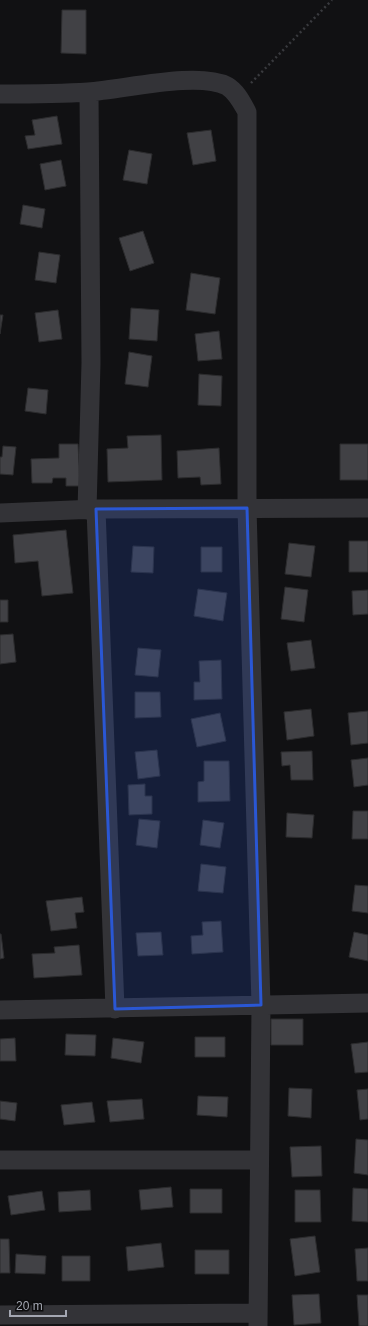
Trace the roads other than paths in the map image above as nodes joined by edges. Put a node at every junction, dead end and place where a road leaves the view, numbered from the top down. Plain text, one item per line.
1 (89, 92) junction
2 (0, 94) edge
3 (247, 508) junction
4 (368, 508) edge
5 (92, 510) junction
6 (0, 513) edge
7 (368, 1002) edge
8 (261, 1005) junction
9 (115, 1009) junction
10 (0, 1010) edge
11 (0, 1160) edge
12 (259, 1160) junction
13 (0, 1315) edge
14 (258, 1320) edge

1 - 2 street
1 - 3 street
1 - 5 street
3 - 4 street
3 - 5 street
3 - 8 street
5 - 6 street
5 - 9 street
7 - 8 street
8 - 9 street
8 - 12 street
9 - 10 street
11 - 12 street
12 - 14 street
13 - 14 street

